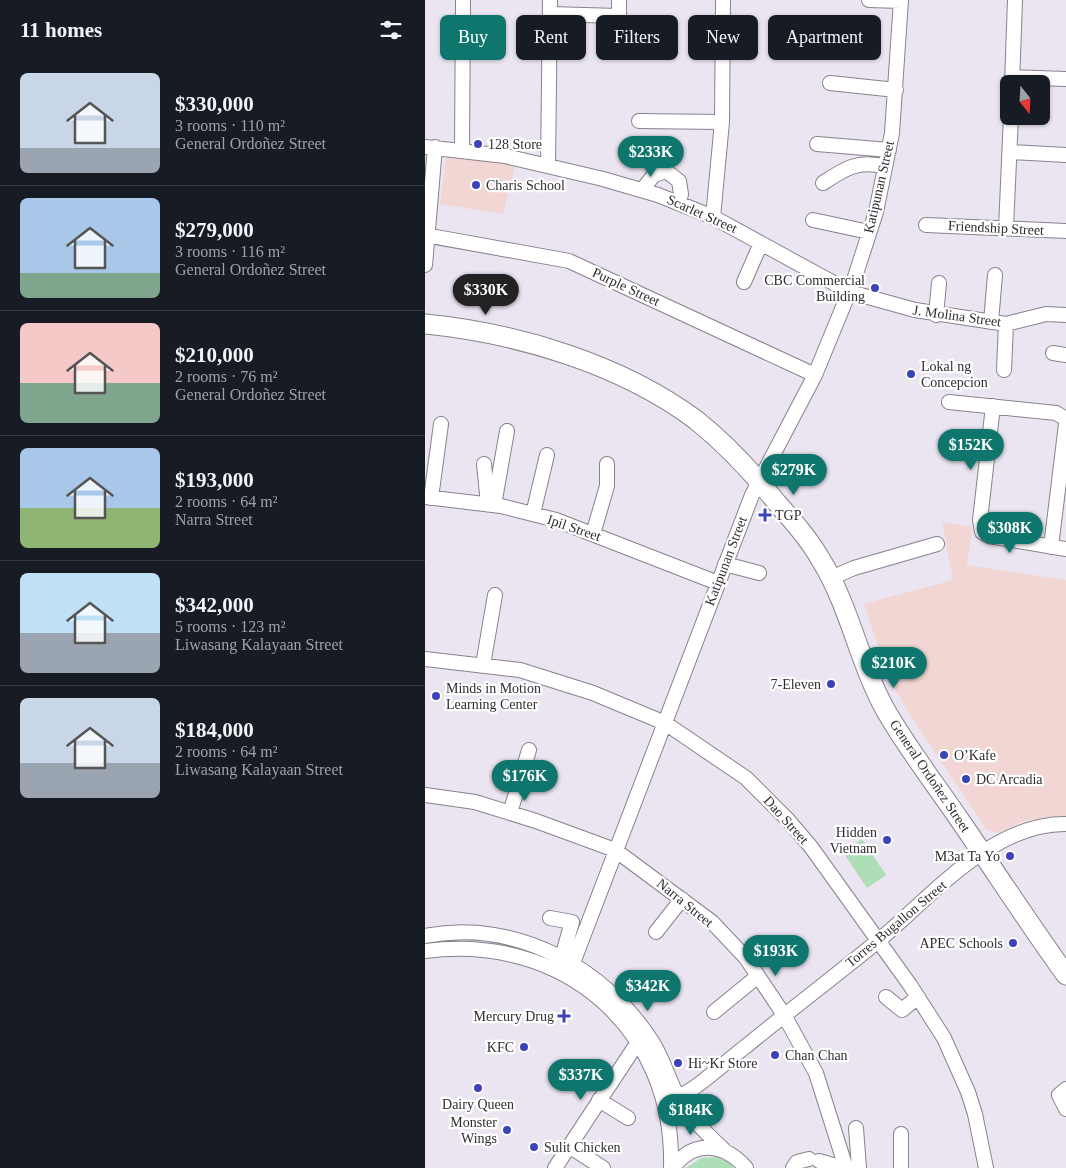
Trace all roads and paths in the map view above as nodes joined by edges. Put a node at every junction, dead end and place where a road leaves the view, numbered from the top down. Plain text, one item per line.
1 (463, 0) edge
2 (619, 0) edge
3 (723, 0) edge
4 (869, 0) edge
5 (901, 0) edge
6 (1015, 0) edge
7 (550, 7) edge
8 (1012, 75) edge
9 (1050, 79) edge
10 (1066, 79) edge
11 (830, 83) dead end
12 (895, 90) junction
13 (639, 121) dead end
14 (722, 122) junction
15 (1011, 125) edge
16 (817, 144) dead end
17 (430, 147) edge
18 (462, 149) junction
19 (889, 150) junction
20 (1010, 152) junction
21 (1066, 155) edge
22 (548, 166) junction
23 (885, 167) junction
24 (823, 183) dead end
25 (641, 190) junction
26 (679, 203) junction
27 (713, 217) junction
28 (813, 220) dead end
29 (926, 225) dead end
30 (1006, 228) junction
31 (1066, 231) edge
32 (869, 232) junction
33 (427, 235) edge
34 (761, 242) junction
35 (425, 265) edge
36 (995, 275) dead end
37 (745, 282) dead end
38 (939, 283) dead end
39 (850, 292) junction
40 (936, 315) junction
41 (1066, 315) edge
42 (991, 322) junction
43 (425, 324) edge
44 (1006, 324) junction
45 (1005, 370) dead end
46 (815, 375) junction
47 (949, 402) dead end
48 (993, 406) junction
49 (1066, 419) edge
50 (441, 424) dead end
51 (1066, 424) edge
52 (507, 430) dead end
53 (547, 455) dead end
54 (484, 464) dead end
55 (607, 464) dead end
56 (759, 481) junction
57 (428, 497) edge
58 (491, 505) junction
59 (533, 514) junction
60 (593, 534) junction
61 (937, 544) dead end
62 (1051, 546) junction
63 (1066, 548) edge
64 (725, 564) junction
65 (759, 573) dead end
66 (831, 578) junction
67 (718, 583) junction
68 (495, 595) dead end
69 (425, 659) edge
70 (483, 665) junction
71 (665, 723) junction
72 (529, 750) dead end
73 (425, 795) edge
74 (511, 813) junction
75 (1066, 824) edge
76 (615, 850) junction
77 (982, 853) junction
78 (682, 899) junction
79 (550, 918) dead end
80 (656, 932) dead end
81 (425, 936) edge
82 (878, 940) junction
83 (425, 951) edge
84 (568, 965) junction
85 (1066, 975) edge
86 (758, 976) junction
87 (918, 996) junction
88 (886, 997) dead end
89 (713, 1012) dead end
90 (784, 1015) junction
91 (638, 1042) junction
92 (1066, 1089) edge
93 (679, 1098) junction
94 (599, 1100) junction
95 (665, 1103) junction
96 (1066, 1109) edge
97 (628, 1118) dead end
98 (856, 1128) dead end
99 (901, 1134) dead end
100 (569, 1146) junction
101 (724, 1150) junction
102 (555, 1168) edge
103 (603, 1168) edge
104 (672, 1168) edge
105 (746, 1168) edge
106 (793, 1168) edge
107 (845, 1168) edge
108 (859, 1168) edge
109 (901, 1168) edge
110 (986, 1168) edge

1 - 18 street
2 - 7 street
3 - 14 street
4 - 5 street
5 - 12 street, Katipunan Street
6 - 8 street
7 - 22 street
9 - 10 street
11 - 12 street
12 - 19 street, Katipunan Street
13 - 14 street
14 - 27 street
15 - 20 street
16 - 19 street
17 - 18 street, Scarlet Street
17 - 33 street
18 - 22 street, Scarlet Street
19 - 23 street, Katipunan Street
20 - 21 street
20 - 30 street
22 - 25 street, Scarlet Street
23 - 24 street
23 - 32 street, Katipunan Street
25 - 26 street, Scarlet Street
25 - 26 street
26 - 27 street, Scarlet Street
27 - 34 street, Scarlet Street
28 - 32 street
29 - 30 street, Friendship Street
30 - 31 street, Friendship Street
32 - 39 street, Katipunan Street
33 - 35 street
33 - 46 street, Purple Street
34 - 37 street
34 - 39 street, Scarlet Street
36 - 42 street
38 - 40 street
39 - 40 street, J. Molina Street
39 - 46 street, Katipunan Street
40 - 42 street, J. Molina Street
41 - 44 street, J. Molina Street
42 - 44 street, J. Molina Street
43 - 56 main road, General Ordoñez Street
44 - 45 street
46 - 56 street, Katipunan Street
47 - 48 street
48 - 49 street
48 - 62 street
50 - 57 street
51 - 62 street
52 - 58 street
53 - 59 street
54 - 58 street
55 - 60 street
56 - 64 street, Katipunan Street
56 - 66 main road, General Ordoñez Street
57 - 58 street, Ipil Street
58 - 59 street, Ipil Street
59 - 60 street, Ipil Street
60 - 67 street, Ipil Street
61 - 66 street
62 - 63 street
64 - 65 street
64 - 67 street, Katipunan Street
66 - 77 main road, General Ordoñez Street
67 - 71 street, Katipunan Street
68 - 70 street
69 - 70 street, Dao Street
70 - 71 street, Dao Street
71 - 76 street, Katipunan Street
71 - 82 street, Dao Street
72 - 74 street
73 - 74 street, Narra Street
74 - 76 street, Narra Street
75 - 77 street, Torres Bugallon Street
76 - 78 street, Narra Street
76 - 84 street, Katipunan Street
77 - 82 street, Torres Bugallon Street
77 - 85 main road, General Ordoñez Street
78 - 80 street
78 - 86 street, Narra Street
79 - 84 street
81 - 84 street
82 - 87 street, Dao Street
82 - 90 street, Torres Bugallon Street
83 - 84 street
84 - 91 street
84 - 93 street
86 - 89 street
86 - 90 street, Narra Street
87 - 88 street
87 - 110 street, Dao Street
90 - 93 street, Torres Bugallon Street
90 - 107 street, Narra Street
91 - 94 street
91 - 95 street
92 - 96 street
93 - 95 street, Torres Bugallon Street
93 - 101 street
94 - 97 street
94 - 100 street
95 - 104 street
98 - 108 street
99 - 109 street
100 - 102 street
100 - 103 street
101 - 104 street
101 - 105 street
106 - 107 street

